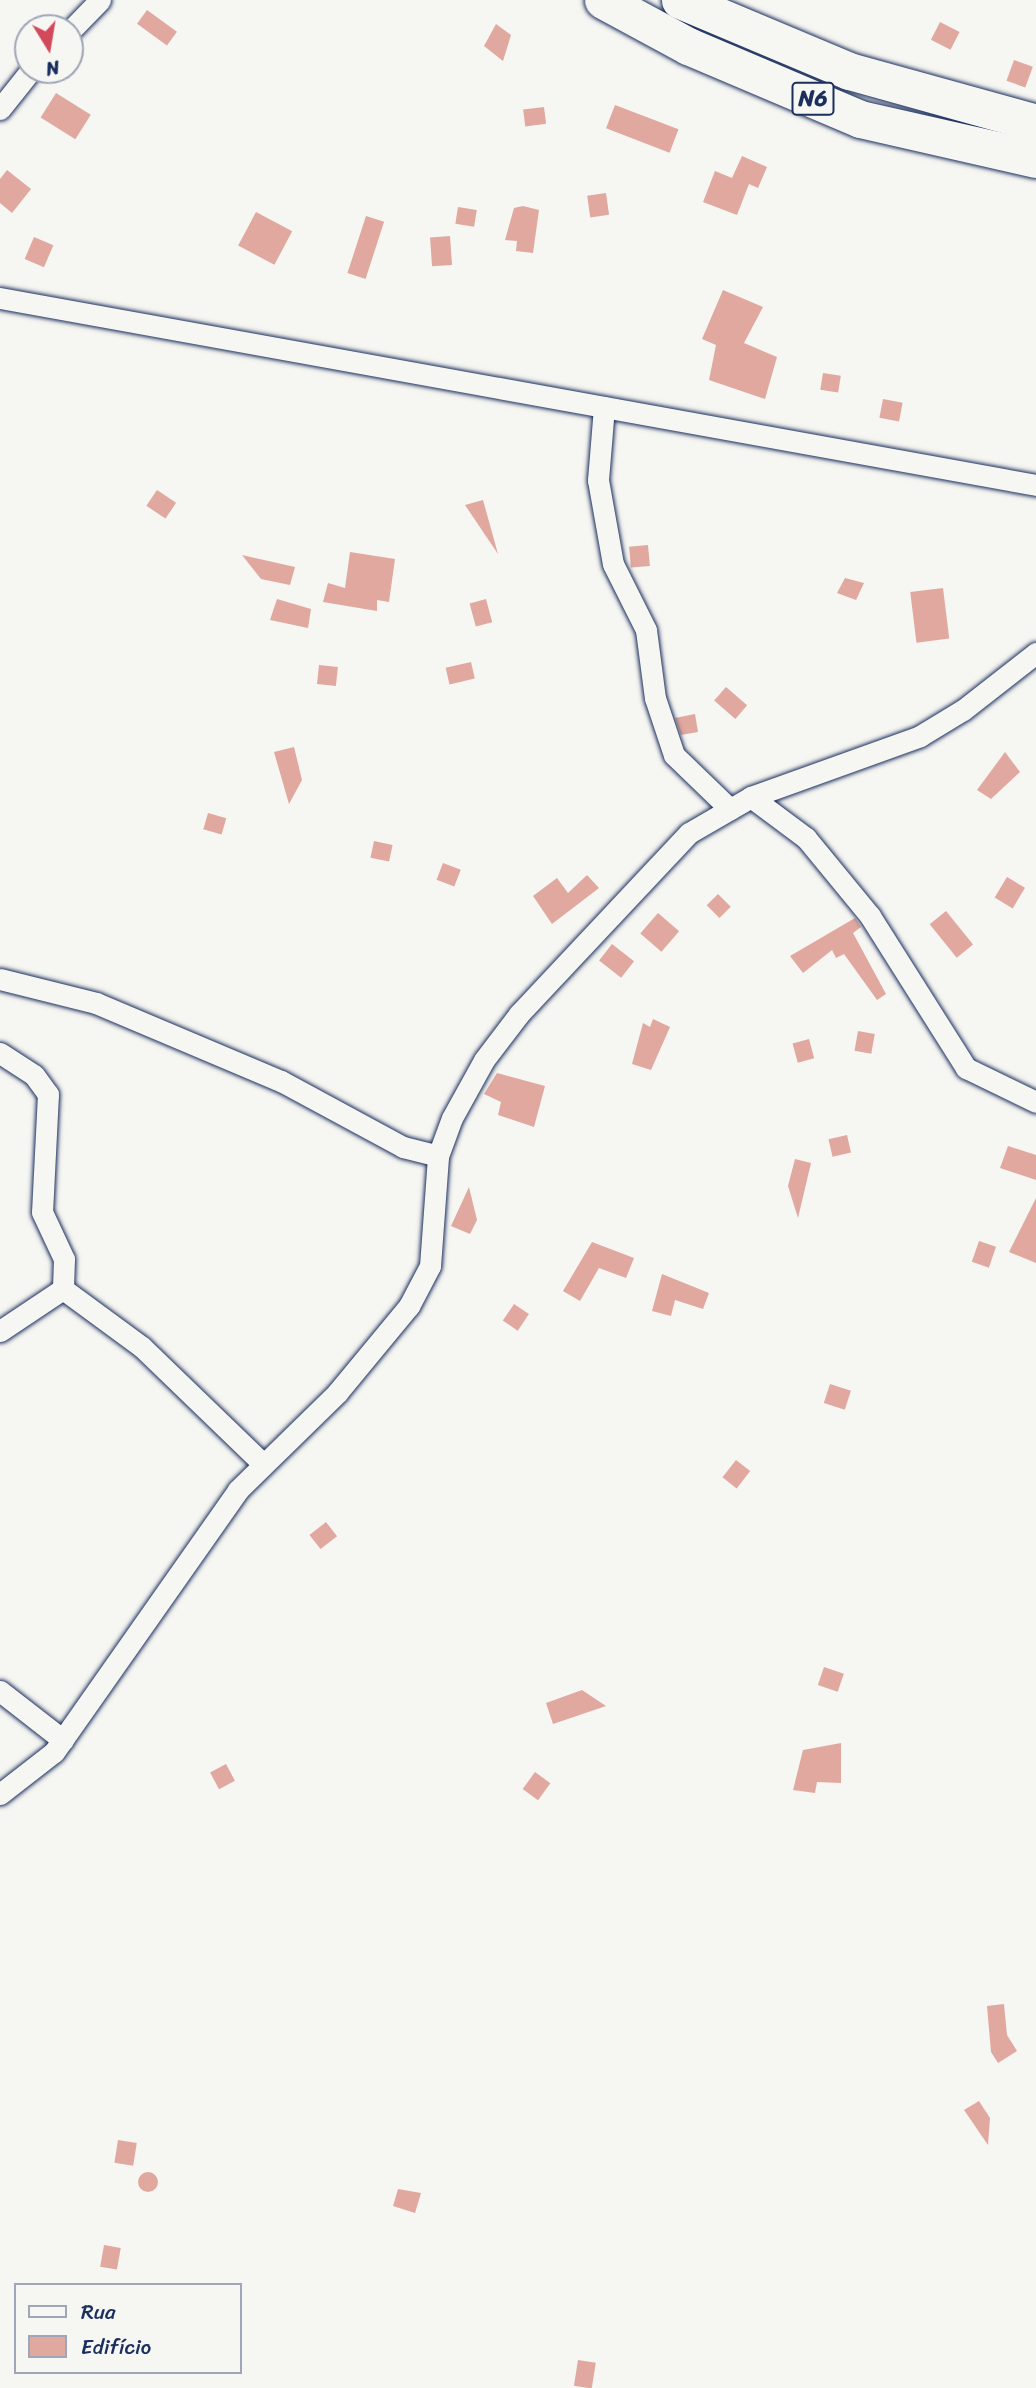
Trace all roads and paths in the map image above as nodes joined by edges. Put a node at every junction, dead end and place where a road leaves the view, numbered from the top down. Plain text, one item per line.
1 (100, 0) edge
2 (603, 0) edge
3 (680, 0) edge
4 (84, 17) edge
5 (20, 84) edge
6 (0, 109) edge
7 (1036, 123) edge
8 (1036, 159) edge
9 (0, 298) edge
10 (604, 407) junction
11 (1036, 485) edge
12 (1036, 653) edge
13 (751, 797) junction
14 (730, 809) junction
15 (0, 979) edge
16 (0, 1053) edge
17 (1036, 1102) edge
18 (438, 1156) junction
19 (63, 1289) junction
20 (0, 1331) edge
21 (263, 1464) junction
22 (0, 1691) edge
23 (63, 1740) junction
24 (0, 1794) edge

1 - 4 street
2 - 8 highway, N6
3 - 7 highway, N6
5 - 6 street
9 - 10 street
10 - 11 street
10 - 14 street
12 - 13 street
13 - 14 street
13 - 17 street
14 - 18 street
15 - 18 street
16 - 19 street
18 - 21 street
19 - 20 street
19 - 21 street
21 - 23 street
22 - 23 street
23 - 24 street

